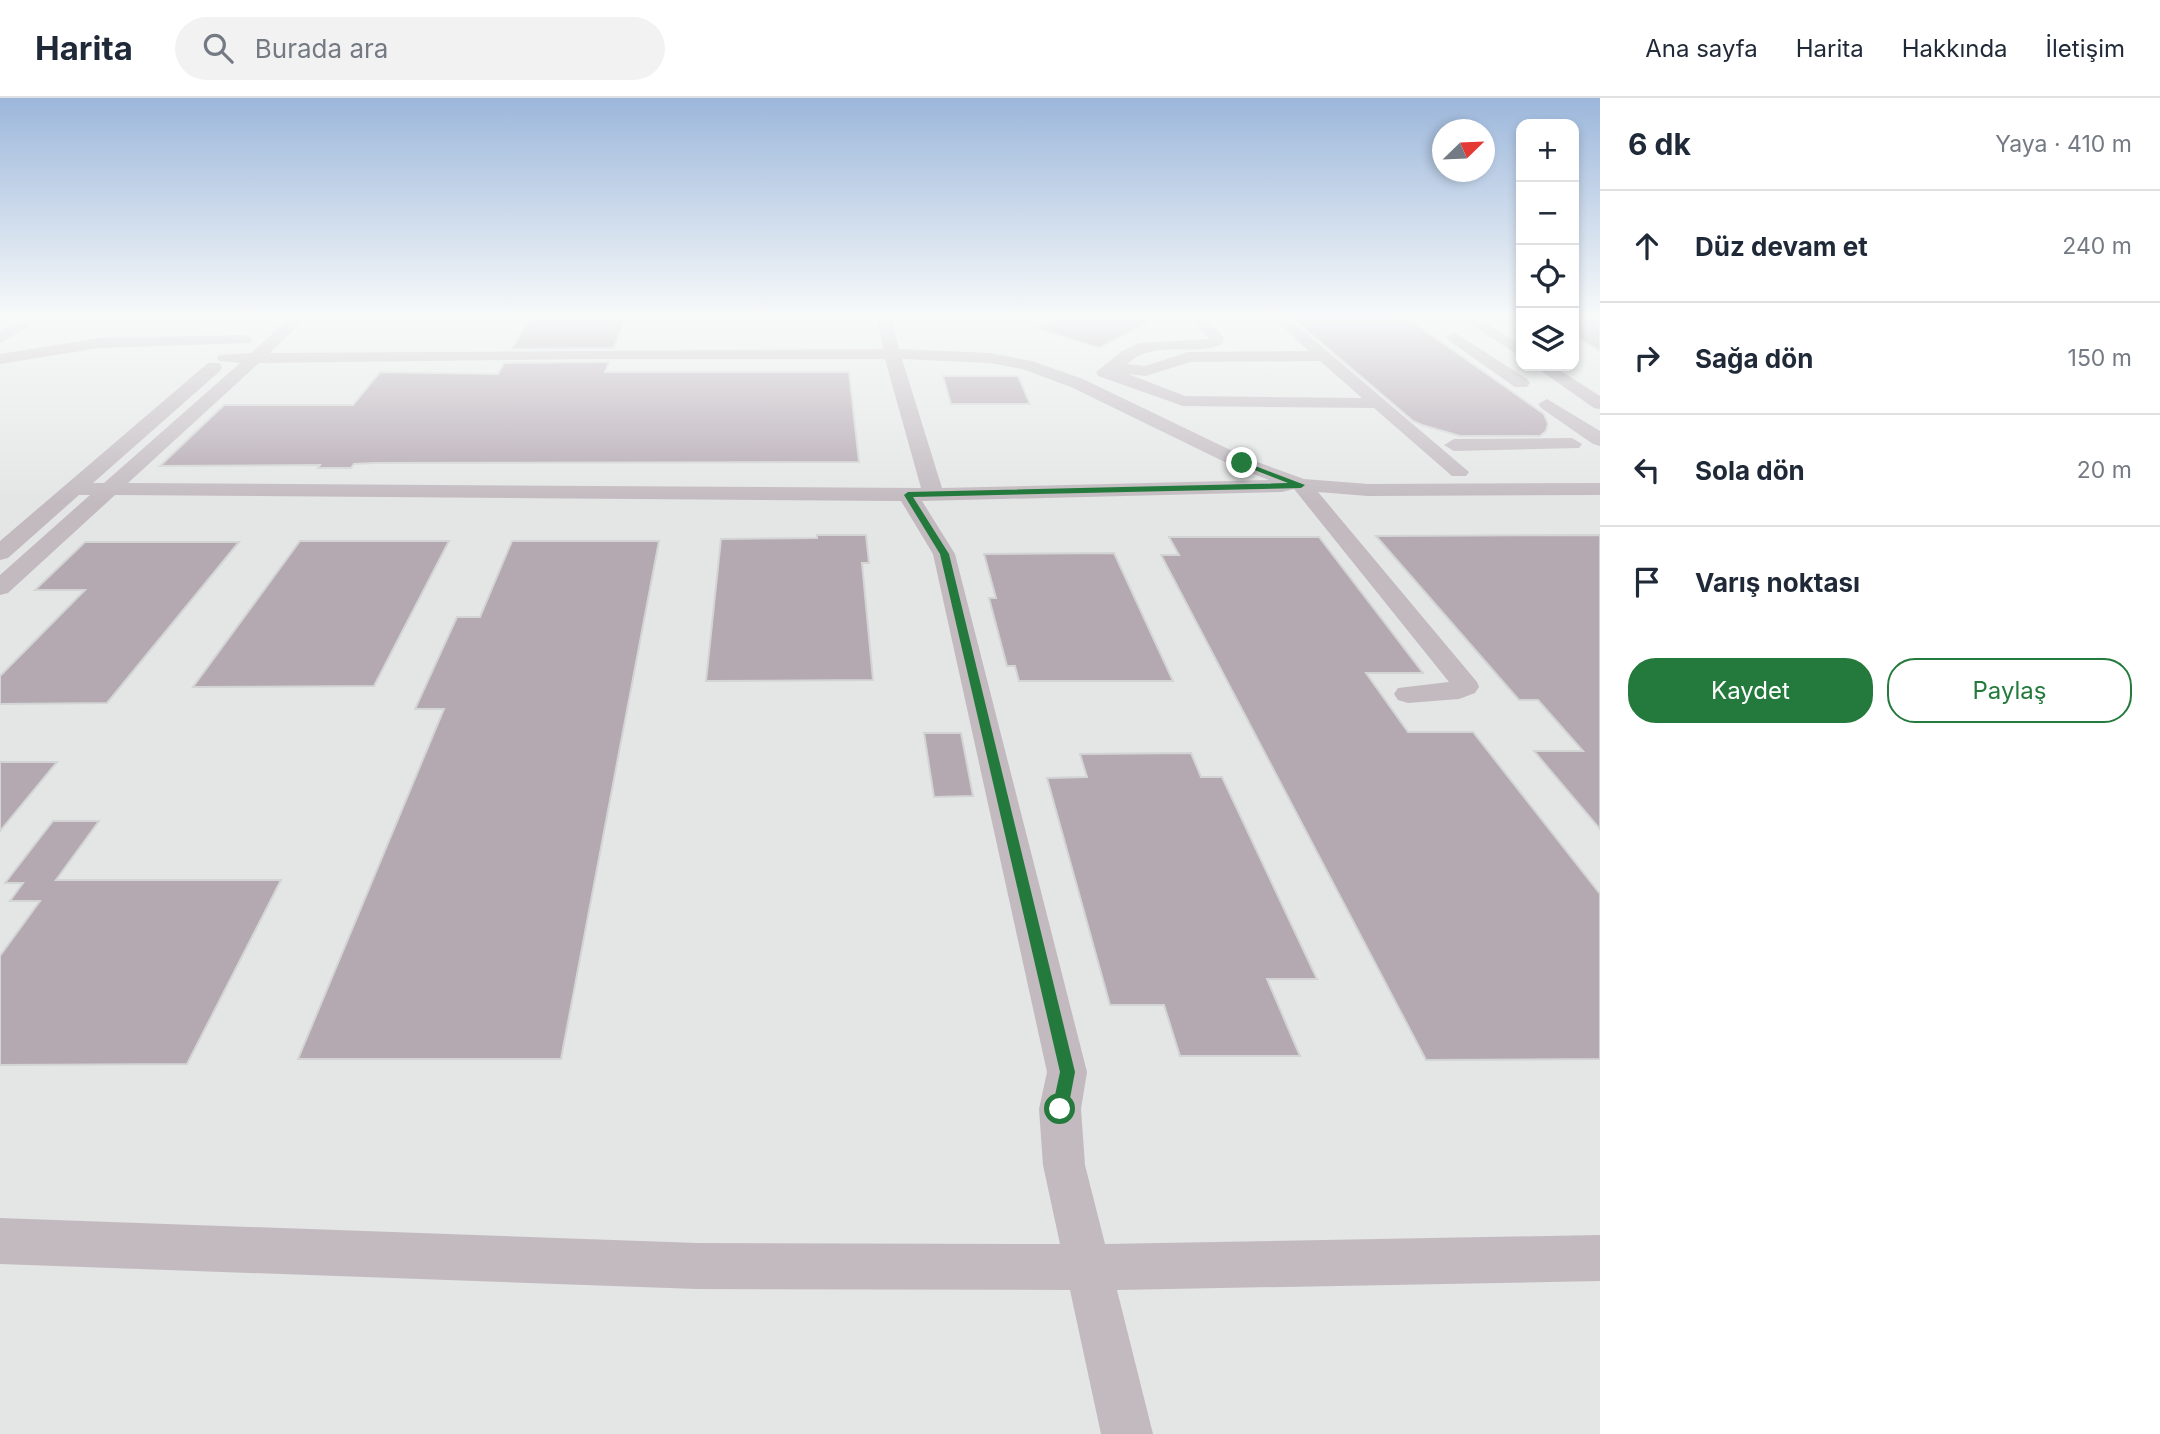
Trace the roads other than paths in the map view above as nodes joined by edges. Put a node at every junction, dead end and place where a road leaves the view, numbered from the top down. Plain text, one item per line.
1 (202, 378) edge
2 (220, 378) edge
3 (898, 378) edge
4 (1107, 378) edge
5 (1112, 378) edge
6 (1348, 378) edge
7 (1514, 378) edge
8 (1561, 378) edge
9 (1585, 378) edge
10 (1521, 383) dead end
11 (1600, 388) edge
12 (1377, 403) junction
13 (1547, 404) dead end
14 (1600, 404) edge
15 (1589, 436) edge
16 (1506, 444) junction
17 (1454, 445) dead end
18 (1531, 464) dead end
19 (1600, 471) edge
20 (1308, 472) junction
21 (1459, 472) junction
22 (75, 489) junction
23 (109, 489) junction
24 (1600, 489) edge
25 (921, 494) junction
26 (0, 553) edge
27 (0, 588) edge
28 (1408, 694) dead end
29 (0, 1241) edge
30 (1600, 1258) edge
31 (1088, 1268) junction
32 (1127, 1434) edge

1 - 22 street
2 - 23 street
3 - 25 street
4 - 20 street
5 - 12 street
6 - 12 street
7 - 10 street
8 - 14 street
9 - 11 street
12 - 21 street
13 - 15 street
15 - 16 street
16 - 17 street
16 - 18 street
19 - 21 street
20 - 21 street
20 - 24 street
20 - 25 street
20 - 28 street
22 - 23 street
22 - 26 street
23 - 25 street
23 - 27 street
25 - 31 street
29 - 31 street
30 - 31 street
31 - 32 street

